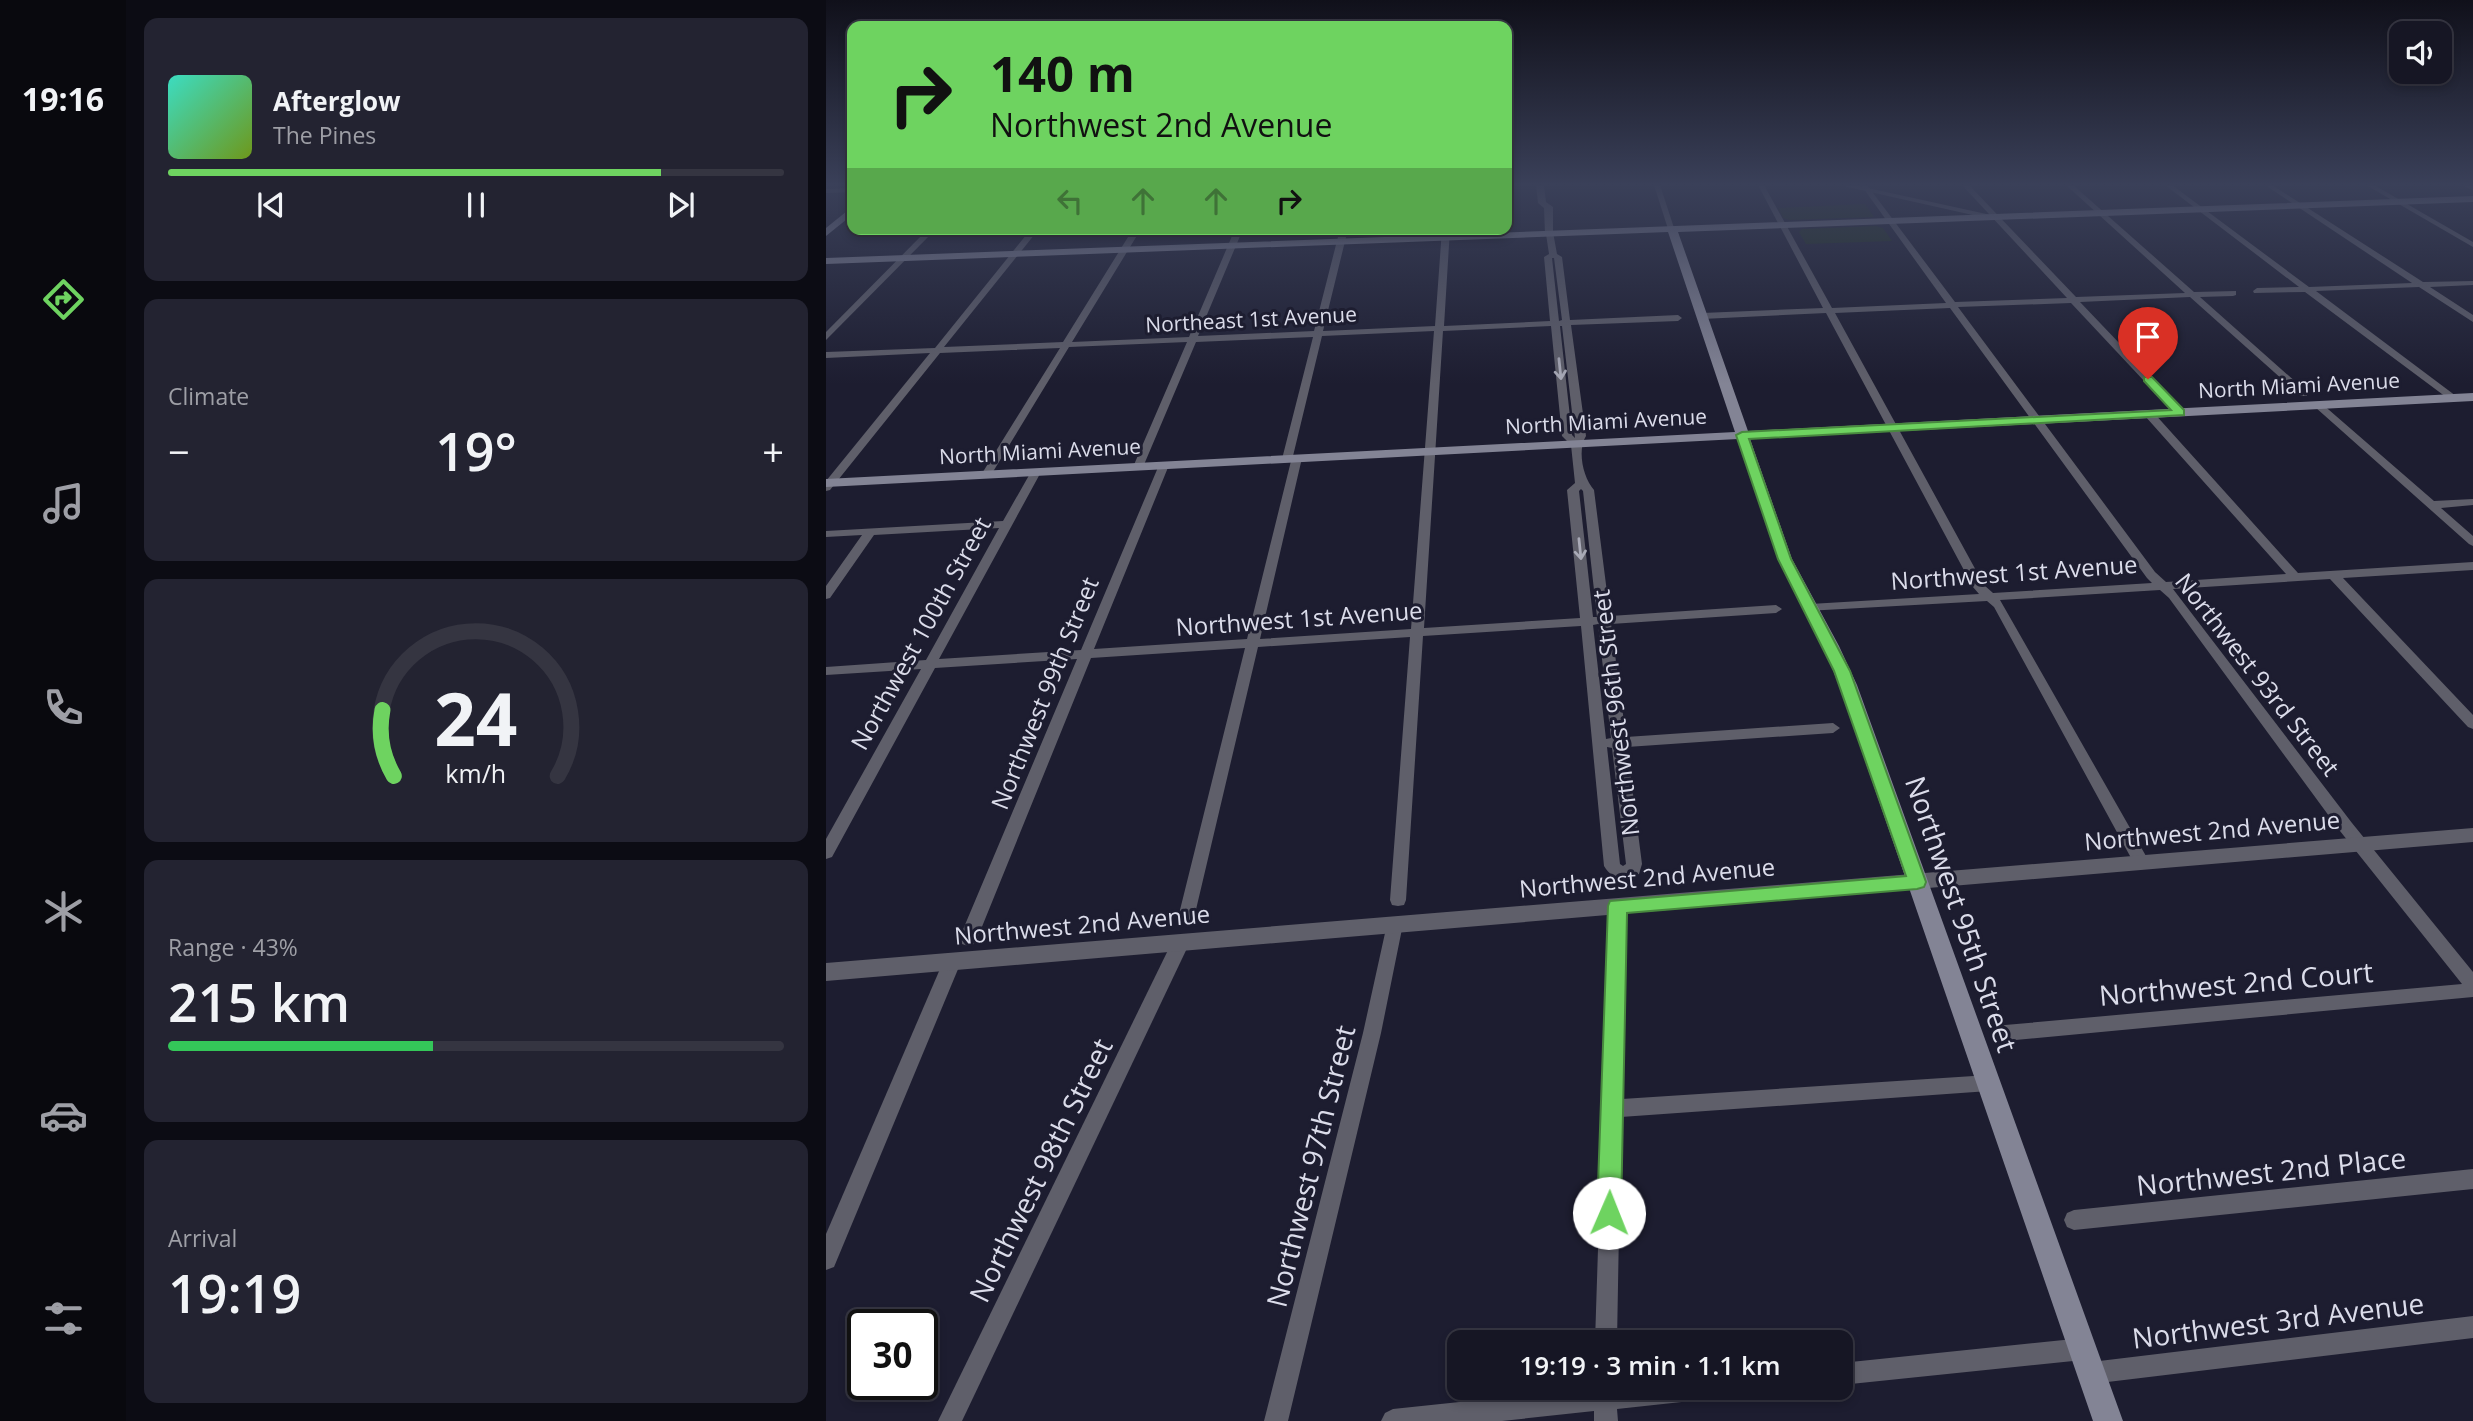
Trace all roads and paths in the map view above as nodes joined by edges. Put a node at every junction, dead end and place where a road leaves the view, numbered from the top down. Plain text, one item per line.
1 (910, 251) edge
2 (1016, 251) edge
3 (1088, 251) edge
4 (1123, 251) edge
5 (1231, 251) edge
6 (1338, 251) edge
7 (1445, 251) edge
8 (1552, 251) edge
9 (1680, 251) edge
10 (1797, 251) edge
11 (1911, 251) edge
12 (2028, 251) edge
13 (2144, 251) edge
14 (2256, 251) edge
15 (2369, 251) edge
16 (1014, 254) junction
17 (1553, 255) junction
18 (904, 258) junction
19 (826, 261) edge
20 (2473, 283) edge
21 (2420, 285) junction
22 (2306, 289) junction
23 (2257, 292) dead end
24 (2233, 293) dead end
25 (2191, 295) junction
26 (2074, 300) junction
27 (1952, 306) junction
28 (1829, 311) junction
29 (1702, 316) junction
30 (1678, 318) dead end
31 (2473, 319) edge
32 (1566, 322) junction
33 (1555, 323) junction
34 (1439, 328) junction
35 (1317, 334) junction
36 (826, 338) edge
37 (1190, 339) junction
38 (1066, 344) junction
39 (939, 349) junction
40 (826, 355) edge
41 (2304, 394) dead end
42 (2473, 397) edge
43 (2453, 398) junction
44 (2318, 405) junction
45 (2180, 413) junction
46 (2149, 414) junction
47 (2038, 420) junction
48 (1892, 428) junction
49 (1742, 435) junction
50 (1576, 444) junction
51 (1432, 451) junction
52 (1292, 459) junction
53 (1164, 465) junction
54 (1138, 467) junction
55 (1036, 472) junction
56 (986, 475) junction
57 (1581, 484) junction
58 (827, 485) edge
59 (2473, 502) edge
60 (2431, 505) junction
61 (1006, 524) junction
62 (871, 531) junction
63 (826, 534) edge
64 (2473, 542) edge
65 (2473, 566) edge
66 (2333, 575) junction
67 (2295, 578) junction
68 (2163, 586) junction
69 (826, 595) edge
70 (1990, 597) junction
71 (1810, 608) junction
72 (1776, 609) dead end
73 (1604, 621) junction
74 (1587, 622) junction
75 (1418, 633) junction
76 (1252, 643) junction
77 (1086, 654) junction
78 (930, 664) junction
79 (826, 671) edge
80 (2473, 724) edge
81 (1833, 728) dead end
82 (1619, 742) junction
83 (1600, 743) junction
84 (2473, 835) edge
85 (2360, 844) junction
86 (826, 853) edge
87 (2142, 863) junction
88 (1917, 882) junction
89 (1398, 900) dead end
90 (1617, 906) junction
91 (1186, 918) dead end
92 (1395, 924) junction
93 (968, 939) dead end
94 (1181, 942) junction
95 (952, 962) junction
96 (826, 972) edge
97 (2473, 987) edge
98 (2005, 1033) dead end
99 (1989, 1083) junction
100 (1611, 1109) junction
101 (2473, 1179) edge
102 (2074, 1220) dead end
103 (826, 1259) edge
104 (2473, 1327) edge
105 (1606, 1330) edge
106 (2087, 1361) junction
107 (1853, 1373) edge
108 (1552, 1400) edge
109 (1605, 1400) edge
110 (950, 1421) edge
111 (1276, 1421) edge
112 (1393, 1421) edge
113 (1606, 1421) edge
114 (2108, 1421) edge

1 - 18 street
2 - 16 street
3 - 16 main road
4 - 38 street
5 - 37 street
6 - 35 street
7 - 34 street
8 - 17 street
9 - 29 main road, Northwest 95th Street
10 - 28 street
11 - 27 street, Northwest 93rd Street
12 - 26 street
13 - 25 street
14 - 22 street
15 - 21 street
16 - 18 main road
16 - 39 street
17 - 32 street
17 - 33 street
18 - 19 main road
18 - 36 street
20 - 21 street
21 - 22 street
21 - 31 street
22 - 23 street
22 - 43 street
24 - 25 street
25 - 26 street
25 - 41 street
26 - 27 street
26 - 45 street
27 - 28 street
27 - 47 street, Northwest 93rd Street
28 - 29 street
28 - 48 street
29 - 49 main road, Northwest 95th Street
30 - 32 street, Northeast 1st Avenue
32 - 33 street, Northeast 1st Avenue
32 - 50 street
33 - 34 street, Northeast 1st Avenue
33 -> 50 street
34 - 35 street, Northeast 1st Avenue
34 - 51 street
35 - 37 street, Northeast 1st Avenue
35 - 52 street
37 - 38 street, Northeast 1st Avenue
37 - 54 street
38 - 39 street, Northeast 1st Avenue
38 - 56 street
39 - 40 street, Northeast 1st Avenue
39 - 58 street
42 - 43 main road, North Miami Avenue
43 - 44 main road, North Miami Avenue
44 - 45 main road, North Miami Avenue
44 - 60 street
45 - 46 main road, North Miami Avenue
46 - 47 main road, North Miami Avenue
46 - 67 street
47 - 48 main road, North Miami Avenue
47 - 68 street, Northwest 93rd Street
48 - 49 main road, North Miami Avenue
48 - 70 street
49 - 50 main road, North Miami Avenue
49 - 71 main road, Northwest 95th Street
50 - 51 main road, North Miami Avenue
50 - 57 street, Northwest 96th Street
51 - 52 main road, North Miami Avenue
51 - 75 street
52 - 53 main road, North Miami Avenue
52 - 76 street
53 - 54 main road, North Miami Avenue
53 - 77 street, Northwest 99th Street
54 - 55 main road, North Miami Avenue
55 - 56 main road, North Miami Avenue
55 - 61 street, Northwest 100th Street
56 - 58 main road, North Miami Avenue
57 - 73 street, Northwest 96th Street
57 -> 74 street, Northwest 96th Street
59 - 60 street
60 - 64 street
61 - 62 street
61 - 78 street, Northwest 100th Street
62 - 63 street
62 - 69 street
65 - 66 street, Northwest 1st Avenue
66 - 67 street, Northwest 1st Avenue
66 - 80 street
67 - 68 street, Northwest 1st Avenue
68 - 70 street, Northwest 1st Avenue
68 - 85 street, Northwest 93rd Street
70 - 71 street, Northwest 1st Avenue
70 - 87 street
71 - 88 main road, Northwest 95th Street
72 - 73 street, Northwest 1st Avenue
73 - 74 street, Northwest 1st Avenue
73 - 82 street, Northwest 96th Street
74 - 75 street, Northwest 1st Avenue
74 - 83 street, Northwest 96th Street
75 - 76 street, Northwest 1st Avenue
75 - 89 street
76 - 77 street, Northwest 1st Avenue
76 - 91 street
77 - 78 street, Northwest 1st Avenue
77 - 93 street, Northwest 99th Street
78 - 79 street, Northwest 1st Avenue
78 - 86 street, Northwest 100th Street
81 - 82 street
82 - 83 street
82 - 83 street, Northwest 96th Street
84 - 85 street, Northwest 2nd Avenue
85 - 87 street, Northwest 2nd Avenue
85 - 97 street, Northwest 93rd Street
87 - 88 street, Northwest 2nd Avenue
88 - 90 street, Northwest 2nd Avenue
88 - 99 main road, Northwest 95th Street
90 - 92 street, Northwest 2nd Avenue
90 - 100 street
92 - 94 street, Northwest 2nd Avenue
92 - 111 street, Northwest 97th Street
94 - 95 street, Northwest 2nd Avenue
94 - 110 street, Northwest 98th Street
95 - 96 street, Northwest 2nd Avenue
95 - 103 street
97 - 98 street, Northwest 2nd Court
99 - 100 street
99 - 106 main road, Northwest 95th Street
100 - 105 street
101 - 102 street, Northwest 2nd Place
104 - 106 street, Northwest 3rd Avenue
106 - 107 street, Northwest 3rd Avenue
106 - 114 main road, Northwest 95th Street
108 - 112 street
109 - 113 street

